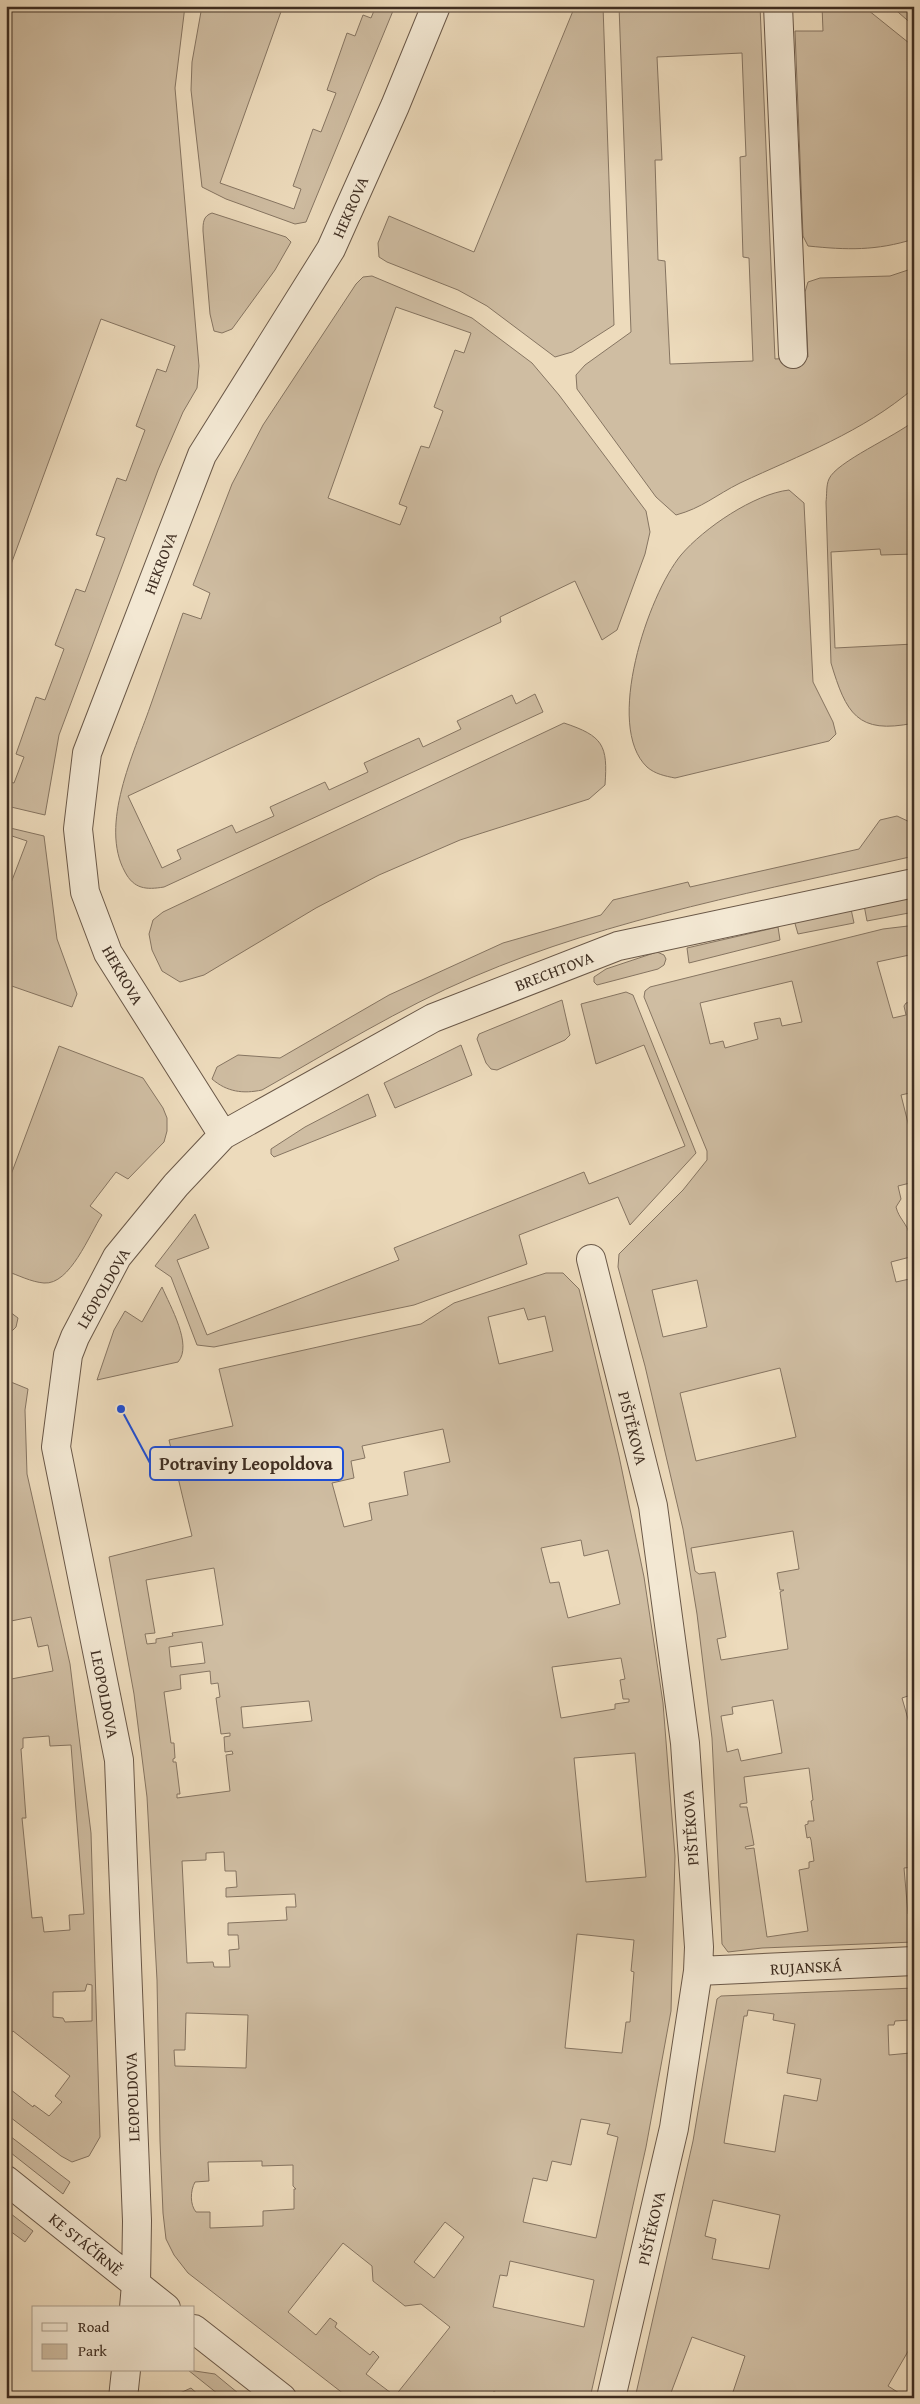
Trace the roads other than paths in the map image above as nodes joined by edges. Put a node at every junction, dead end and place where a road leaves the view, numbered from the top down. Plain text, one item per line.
1 (436, 6) edge
2 (778, 6) edge
3 (793, 354) dead end
4 (914, 883) edge
5 (223, 1135) junction
6 (591, 1259) dead end
7 (914, 1961) edge
8 (698, 1971) junction
9 (6, 2180) edge
10 (135, 2296) edge
11 (161, 2306) edge
12 (195, 2330) edge
13 (126, 2372) edge
14 (123, 2398) edge
15 (282, 2398) edge
16 (611, 2398) edge

1 - 5 street, HEKROVA
2 - 3 street
4 - 5 street, BRECHTOVA
5 - 10 street, LEOPOLDOVA
6 - 8 street, PIŠTĚKOVA
7 - 8 street, RUJANSKÁ
8 - 16 street, PIŠTĚKOVA
9 - 10 street, KE STÁČÍRNĚ
10 - 11 street, KE STÁČÍRNĚ
12 - 15 street
13 - 14 street

